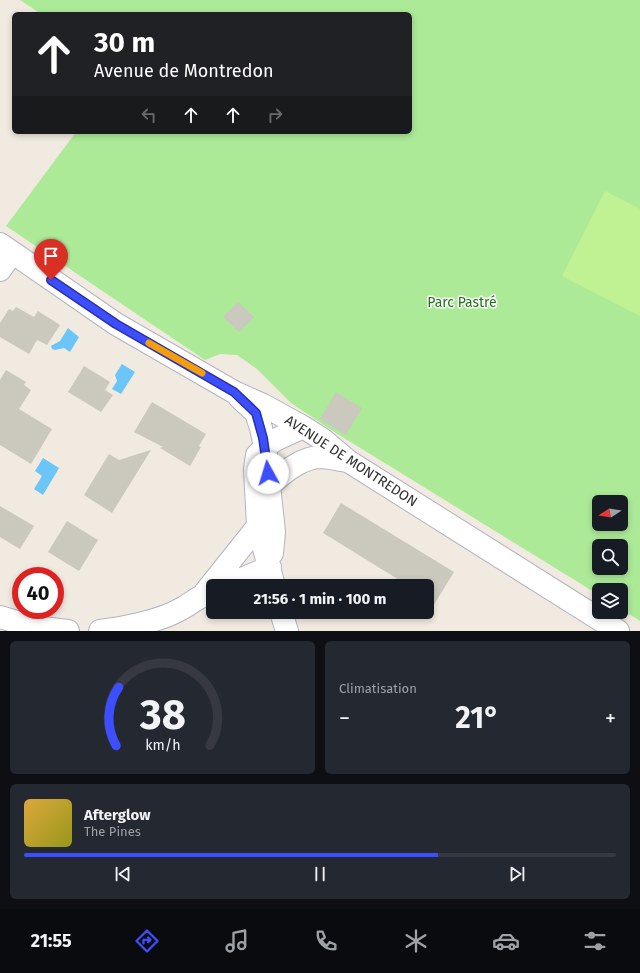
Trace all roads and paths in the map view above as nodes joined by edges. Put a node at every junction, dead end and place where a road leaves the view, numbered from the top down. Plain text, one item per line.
1 (4, 256) edge
2 (234, 392) junction
3 (303, 427) junction
4 (265, 447) junction
5 (348, 461) junction
6 (269, 485) junction
7 (258, 526) junction
8 (272, 577) edge
9 (218, 579) edge
10 (262, 579) edge
11 (206, 594) edge
12 (0, 617) edge
13 (283, 619) edge
14 (34, 629) edge
15 (68, 631) edge
16 (100, 631) edge
17 (287, 631) edge
18 (618, 631) edge

1 - 2 street, AVENUE DE MONTREDON
2 - 3 street, AVENUE DE MONTREDON
2 - 4 street
3 - 4 street
3 - 5 street, AVENUE DE MONTREDON
4 - 6 street
4 - 7 street
5 - 6 street
5 - 18 street, AVENUE DE MONTREDON
6 - 8 street
7 - 8 street
7 - 9 street
8 - 10 street
11 - 16 street
12 - 14 street
13 - 17 street
14 - 15 street

